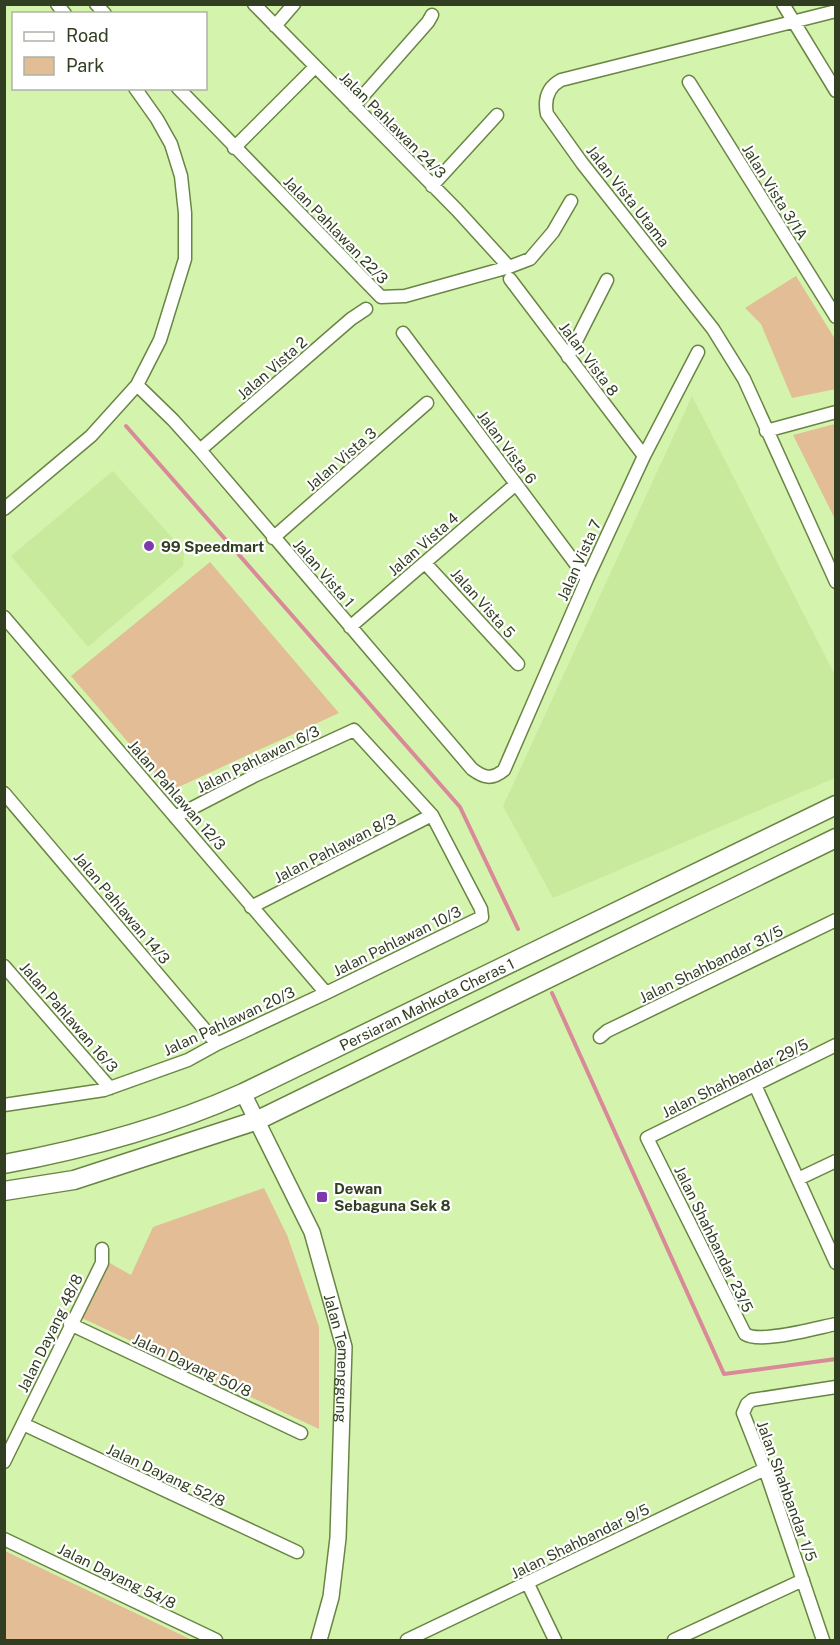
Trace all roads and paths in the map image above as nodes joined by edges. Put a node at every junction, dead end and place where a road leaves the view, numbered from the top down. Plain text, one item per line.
1 (254, 4) edge
2 (294, 4) edge
3 (783, 4) edge
4 (836, 11) edge
5 (432, 15) dead end
6 (794, 21) junction
7 (275, 26) junction
8 (315, 67) junction
9 (689, 82) dead end
10 (136, 90) edge
11 (180, 90) edge
12 (836, 92) edge
13 (354, 106) junction
14 (497, 115) dead end
15 (234, 148) junction
16 (432, 186) junction
17 (571, 201) dead end
18 (510, 273) junction
19 (607, 280) dead end
20 (366, 309) dead end
21 (836, 318) edge
22 (403, 333) dead end
23 (698, 352) dead end
24 (568, 357) junction
25 (137, 385) junction
26 (428, 403) dead end
27 (836, 412) edge
28 (766, 431) junction
29 (200, 450) junction
30 (644, 456) junction
31 (516, 484) junction
32 (4, 509) edge
33 (273, 538) junction
34 (425, 563) junction
35 (587, 579) junction
36 (836, 582) edge
37 (4, 617) edge
38 (350, 627) junction
39 (518, 664) dead end
40 (490, 778) joint
41 (4, 793) edge
42 (836, 805) edge
43 (432, 815) junction
44 (175, 817) junction
45 (836, 838) edge
46 (251, 907) junction
47 (836, 920) edge
48 (4, 966) edge
49 (326, 993) junction
50 (600, 1037) dead end
51 (217, 1044) junction
52 (836, 1045) edge
53 (755, 1085) junction
54 (110, 1088) junction
55 (243, 1093) junction
56 (4, 1105) edge
57 (258, 1120) junction
58 (648, 1138) joint
59 (836, 1161) edge
60 (4, 1164) edge
61 (798, 1179) junction
62 (4, 1191) edge
63 (102, 1250) dead end
64 (836, 1263) edge
65 (70, 1324) junction
66 (836, 1324) edge
67 (836, 1387) edge
68 (22, 1424) junction
69 (301, 1433) dead end
70 (4, 1461) edge
71 (765, 1469) junction
72 (4, 1539) edge
73 (297, 1552) dead end
74 (803, 1580) junction
75 (527, 1582) junction
76 (216, 1641) edge
77 (319, 1641) edge
78 (407, 1641) edge
79 (555, 1641) edge
80 (674, 1641) edge
81 (823, 1641) edge

1 - 7 street, Jalan Pahlawan 24/3
2 - 7 street
3 - 6 street
4 - 6 street, Jalan Vista Utama
5 - 13 street
6 - 12 street
6 - 28 street, Jalan Vista Utama
7 - 8 street, Jalan Pahlawan 24/3
8 - 13 street, Jalan Pahlawan 24/3
8 - 15 street
9 - 21 street, Jalan Vista 3/1A
10 - 25 street
11 - 15 street, Jalan Pahlawan 22/3
13 - 16 street, Jalan Pahlawan 24/3
14 - 16 street
15 - 18 street, Jalan Pahlawan 22/3
16 - 18 street, Jalan Pahlawan 24/3
17 - 18 street, Jalan Pahlawan 22/3
18 - 24 street, Jalan Vista 8
19 - 24 street
20 - 29 street, Jalan Vista 2
22 - 31 street, Jalan Vista 6
23 - 30 street, Jalan Vista 7
24 - 30 street, Jalan Vista 8
25 - 29 street, Jalan Vista 1
25 - 32 street
26 - 33 street, Jalan Vista 3
27 - 28 street
28 - 36 street, Jalan Vista Utama
29 - 33 street, Jalan Vista 1
30 - 35 street, Jalan Vista 7
31 - 34 street, Jalan Vista 4
31 - 35 street, Jalan Vista 6
33 - 38 street, Jalan Vista 1
34 - 38 street, Jalan Vista 4
34 - 39 street, Jalan Vista 5
35 - 40 street, Jalan Vista 7
37 - 44 street, Jalan Pahlawan 12/3
38 - 40 street, Jalan Vista 1
41 - 51 street, Jalan Pahlawan 14/3
42 - 55 main road, Persiaran Mahkota Cheras 1
43 - 44 street, Jalan Pahlawan 6/3
43 - 46 street, Jalan Pahlawan 8/3
43 - 49 street, Jalan Pahlawan 10/3
44 - 46 street, Jalan Pahlawan 12/3
45 - 57 main road, Persiaran Mahkota Cheras 1
46 - 49 street, Jalan Pahlawan 12/3
47 - 50 street, Jalan Shahbandar 31/5
48 - 54 street, Jalan Pahlawan 16/3
49 - 51 street, Jalan Pahlawan 20/3
51 - 54 street, Jalan Pahlawan 20/3
52 - 53 street, Jalan Shahbandar 29/5
53 - 58 street, Jalan Shahbandar 29/5
53 - 61 street
54 - 56 street, Jalan Pahlawan 20/3
55 - 57 street, Jalan Temenggung
55 - 60 main road, Persiaran Mahkota Cheras 1
57 - 62 main road, Persiaran Mahkota Cheras 1
57 - 77 street, Jalan Temenggung
58 - 66 street, Jalan Shahbandar 23/5
59 - 61 street
61 - 64 street
63 - 65 street, Jalan Dayang 48/8
65 - 68 street, Jalan Dayang 48/8
65 - 69 street, Jalan Dayang 50/8
67 - 71 street, Jalan Shahbandar 1/5
68 - 70 street, Jalan Dayang 48/8
68 - 73 street, Jalan Dayang 52/8
71 - 74 street, Jalan Shahbandar 1/5
71 - 75 street, Jalan Shahbandar 9/5
72 - 76 street, Jalan Dayang 54/8
74 - 80 street
74 - 81 street, Jalan Shahbandar 1/5
75 - 78 street, Jalan Shahbandar 9/5
75 - 79 street

